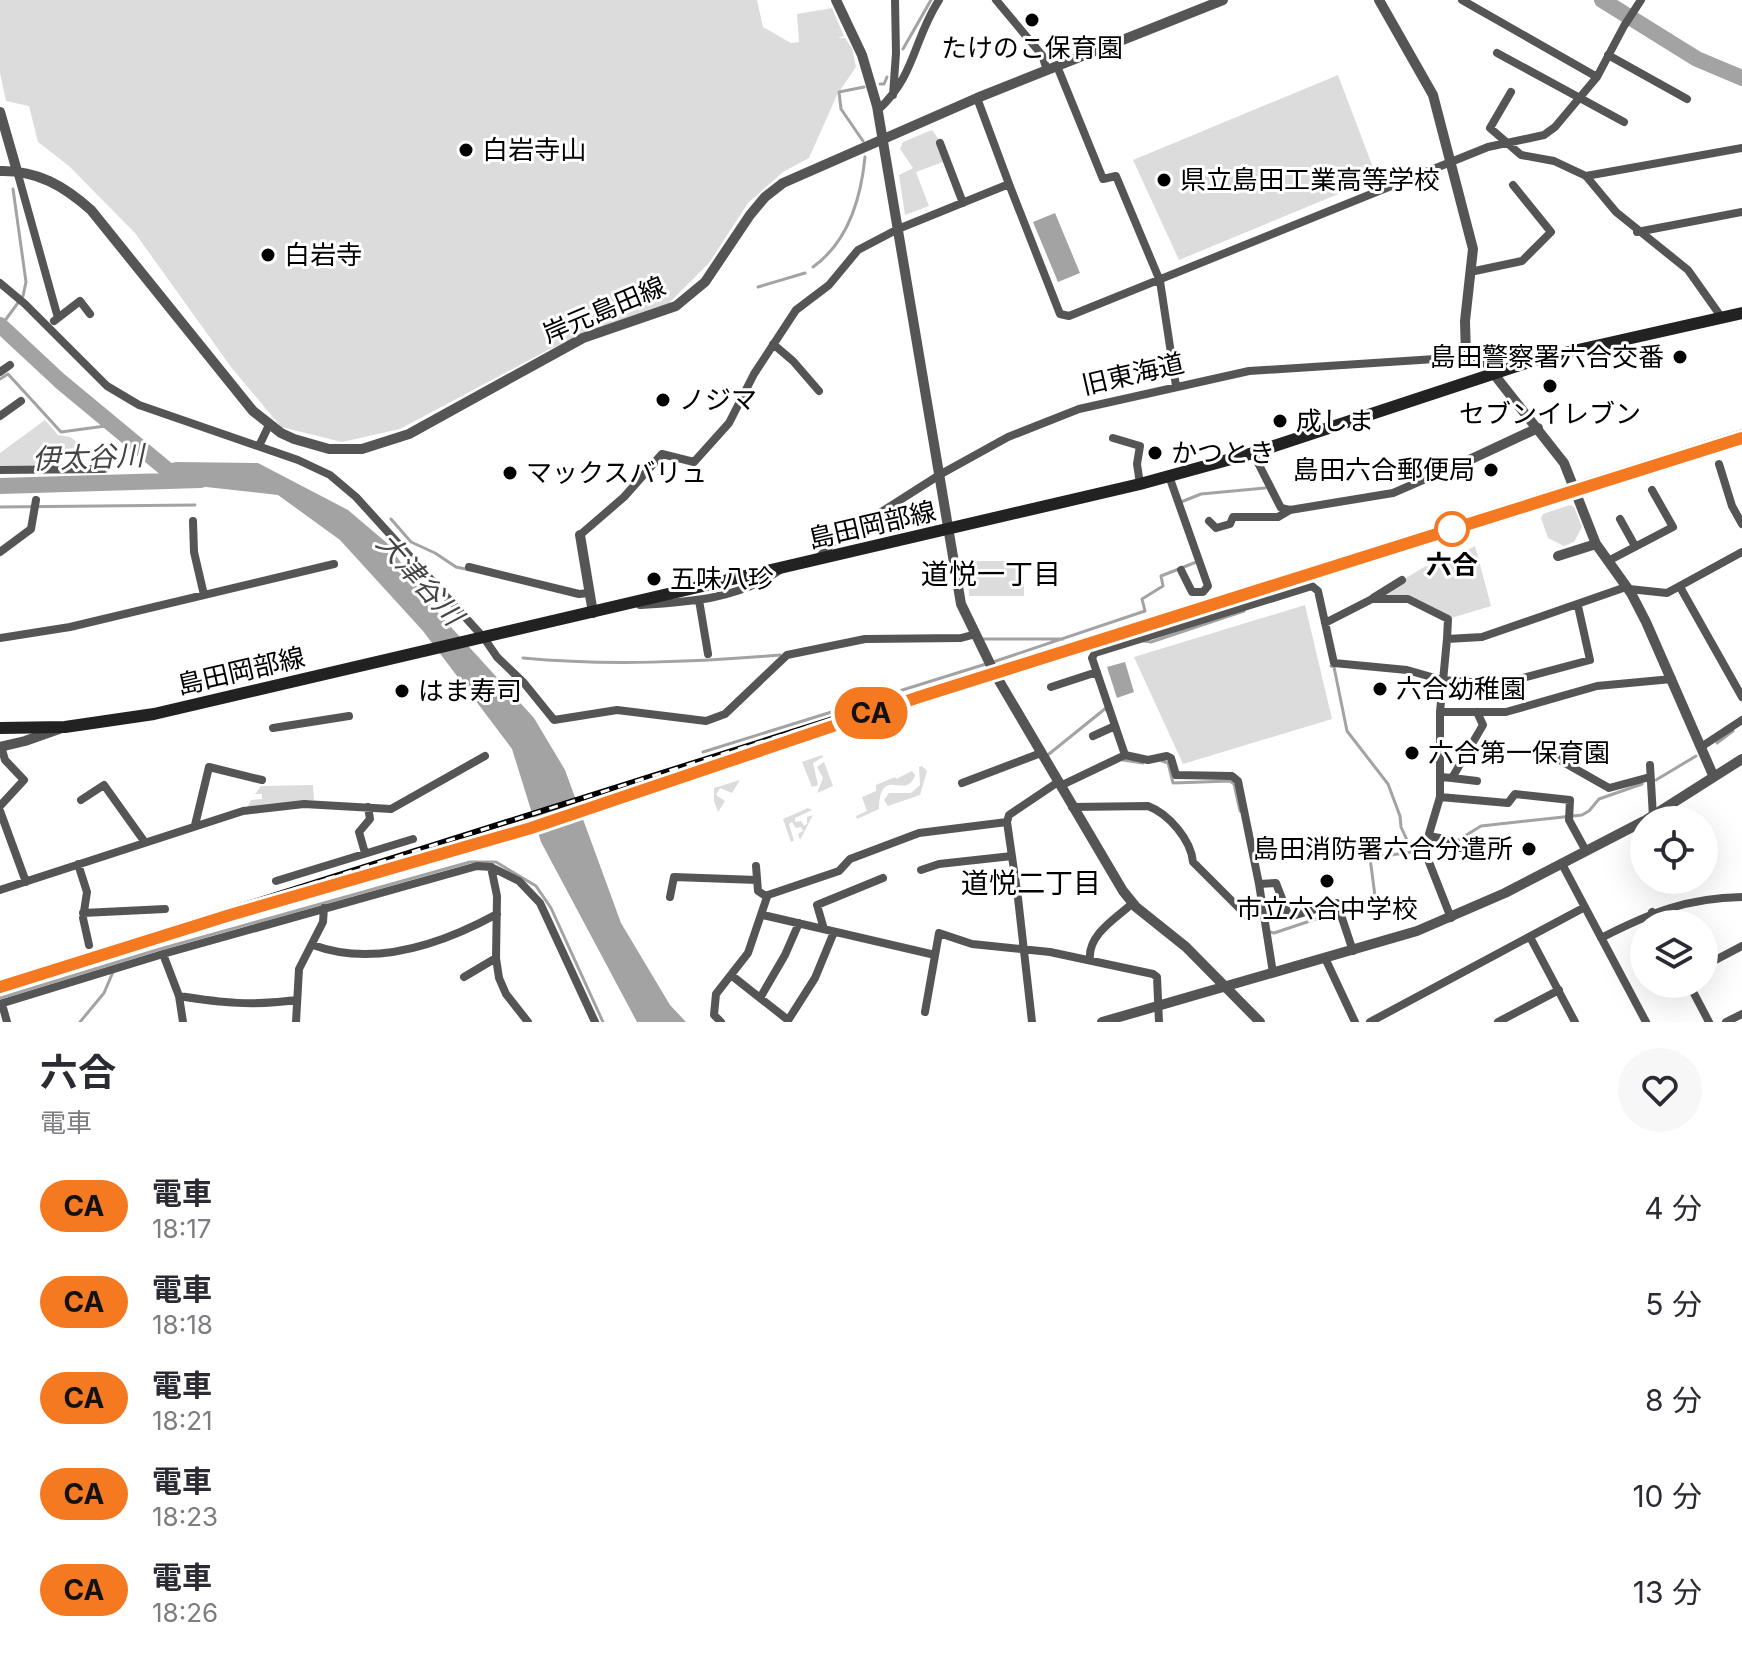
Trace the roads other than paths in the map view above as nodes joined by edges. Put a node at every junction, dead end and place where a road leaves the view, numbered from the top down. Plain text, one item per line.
1 (895, 0) edge
2 (939, 0) edge
3 (996, 0) edge
4 (1223, 0) edge
5 (1379, 0) edge
6 (1462, 0) edge
7 (1641, 0) edge
8 (840, 1) edge
9 (1497, 53) dead end
10 (1608, 55) junction
11 (1052, 68) junction
12 (1597, 77) junction
13 (1511, 92) dead end
14 (893, 95) junction
15 (977, 98) junction
16 (1580, 99) junction
17 (1687, 99) dead end
18 (878, 110) junction
19 (0, 112) edge
20 (1624, 122) dead end
21 (883, 139) junction
22 (940, 143) dead end
23 (1505, 143) junction
24 (1742, 148) edge
25 (1451, 161) junction
26 (0, 171) edge
27 (17, 171) junction
28 (1586, 176) junction
29 (1009, 184) junction
30 (1513, 185) dead end
31 (963, 203) junction
32 (1742, 212) edge
33 (898, 229) junction
34 (1637, 232) junction
35 (1470, 272) junction
36 (1160, 281) junction
37 (0, 283) edge
38 (1742, 313) edge
39 (90, 314) dead end
40 (58, 318) junction
41 (1722, 318) junction
42 (47, 328) junction
43 (773, 344) junction
44 (1466, 357) junction
45 (10, 365) dead end
46 (0, 372) edge
47 (1493, 373) junction
48 (1176, 386) junction
49 (819, 391) dead end
50 (21, 401) dead end
51 (0, 416) edge
52 (269, 425) junction
53 (1538, 428) junction
54 (1113, 438) dead end
55 (259, 446) junction
56 (1253, 453) junction
57 (1467, 461) joint
58 (1719, 464) dead end
59 (104, 469) dead end
60 (0, 470) edge
61 (941, 474) junction
62 (1169, 476) junction
63 (1140, 484) junction
64 (1652, 490) dead end
65 (36, 500) dead end
66 (1290, 510) junction
67 (1620, 519) dead end
68 (193, 521) dead end
69 (1209, 521) dead end
70 (1742, 524) edge
71 (950, 529) junction
72 (580, 535) joint
73 (1596, 544) junction
74 (1635, 546) junction
75 (0, 552) edge
76 (1742, 552) edge
77 (1558, 556) dead end
78 (817, 560) junction
79 (1608, 561) junction
80 (334, 564) dead end
81 (469, 567) dead end
82 (784, 568) junction
83 (1181, 570) dead end
84 (1402, 580) dead end
85 (1680, 587) junction
86 (1628, 588) junction
87 (589, 593) junction
88 (204, 595) junction
89 (1372, 599) junction
90 (699, 600) junction
91 (627, 605) junction
92 (1578, 606) junction
93 (593, 613) junction
94 (1325, 623) junction
95 (978, 637) junction
96 (0, 638) edge
97 (481, 639) junction
98 (1447, 639) junction
99 (708, 654) dead end
100 (1097, 672) junction
101 (1672, 679) junction
102 (1442, 680) junction
103 (1051, 687) dead end
104 (1742, 697) edge
105 (1440, 712) junction
106 (1477, 712) junction
107 (349, 716) dead end
108 (1742, 720) edge
109 (65, 727) junction
110 (1113, 727) junction
111 (0, 728) edge
112 (273, 728) dead end
113 (1093, 736) dead end
114 (0, 746) edge
115 (1701, 747) junction
116 (1041, 753) junction
117 (1549, 754) dead end
118 (1125, 755) junction
119 (485, 756) dead end
120 (1742, 759) edge
121 (1650, 765) dead end
122 (1713, 775) junction
123 (1441, 777) junction
124 (1650, 777) junction
125 (1452, 778) junction
126 (262, 780) dead end
127 (1477, 781) dead end
128 (962, 783) dead end
129 (1059, 784) junction
130 (1440, 797) junction
131 (81, 800) dead end
132 (1649, 806) edge
133 (1667, 806) edge
134 (368, 807) junction
135 (1072, 807) junction
136 (0, 809) edge
137 (1007, 822) junction
138 (195, 825) junction
139 (1630, 828) edge
140 (1429, 836) junction
141 (413, 839) dead end
142 (144, 841) junction
143 (1459, 848) dead end
144 (1586, 851) junction
145 (365, 853) junction
146 (1012, 856) junction
147 (78, 864) junction
148 (1562, 864) junction
149 (756, 866) dead end
150 (491, 867) junction
151 (921, 870) dead end
152 (883, 878) dead end
153 (757, 880) junction
154 (276, 881) dead end
155 (26, 882) junction
156 (1259, 884) junction
157 (0, 890) edge
158 (765, 896) junction
159 (670, 897) dead end
160 (1742, 897) edge
161 (1262, 901) junction
162 (1133, 903) junction
163 (1585, 907) junction
164 (324, 908) junction
165 (165, 909) dead end
166 (1660, 910) edge
167 (83, 913) junction
168 (497, 914) junction
169 (763, 915) junction
170 (1451, 918) junction
171 (799, 923) junction
172 (1630, 923) edge
173 (824, 929) junction
174 (834, 932) junction
175 (1530, 937) junction
176 (1601, 938) junction
177 (89, 945) dead end
178 (313, 945) junction
179 (1742, 946) edge
180 (1024, 951) junction
181 (1353, 951) junction
182 (163, 954) junction
183 (935, 955) junction
184 (496, 958) junction
185 (1325, 958) junction
186 (1718, 959) edge
187 (1090, 960) junction
188 (1273, 973) junction
189 (731, 975) junction
190 (464, 977) dead end
191 (1225, 986) junction
192 (1559, 990) junction
193 (179, 996) junction
194 (760, 998) junction
195 (1696, 998) edge
196 (297, 1000) junction
197 (1, 1004) edge
198 (1158, 1005) junction
199 (925, 1012) dead end
200 (1742, 1014) edge
201 (787, 1021) edge
202 (7, 1022) edge
203 (183, 1022) edge
204 (296, 1022) edge
205 (528, 1022) edge
206 (595, 1022) edge
207 (721, 1022) edge
208 (1032, 1022) edge
209 (1102, 1022) edge
210 (1159, 1022) edge
211 (1260, 1022) edge
212 (1355, 1022) edge
213 (1370, 1022) edge
214 (1498, 1022) edge
215 (1575, 1022) edge
216 (1646, 1022) edge
217 (1709, 1022) edge
218 (1726, 1022) edge

1 - 14 street
2 - 14 street
3 - 11 street
4 - 11 street, 岸元島田線
5 - 25 street
6 - 12 street
7 - 10 street
8 - 18 street
9 - 16 street
10 - 12 street
10 - 17 street
11 - 15 street, 岸元島田線
11 - 36 street
12 - 16 street
13 - 23 street
14 - 18 street
15 - 21 street, 岸元島田線
15 - 29 street
16 - 20 street
16 - 23 street
18 - 21 street
19 - 27 street
21 - 33 street
21 - 52 street, 岸元島田線
22 - 31 street
23 - 25 street
23 - 28 street
24 - 28 street
25 - 35 street
25 - 36 street
26 - 27 street, 岸元島田線
27 - 40 street
27 - 52 street, 岸元島田線
28 - 34 street
29 - 31 street
29 - 36 street
30 - 35 street
31 - 33 street
32 - 34 street
33 - 43 street
33 - 61 street
34 - 41 street
35 - 44 street
36 - 48 street
37 - 42 street
38 - 41 main road, 島田岡部線
39 - 40 street
40 - 42 street
41 - 47 main road, 島田岡部線
42 - 55 street
43 - 49 street
43 - 72 street
44 - 47 street
44 - 48 street, 旧東海道
45 - 46 street
47 - 53 street
47 - 56 main road, 島田岡部線
48 - 61 street, 旧東海道
50 - 51 street
52 - 55 street
53 - 57 street
53 - 73 street
54 - 63 street
55 - 97 street
56 - 62 main road, 島田岡部線
56 - 66 street
57 - 66 street
58 - 70 street
59 - 60 street
61 - 71 street
61 - 78 street, 旧東海道
62 - 63 main road, 島田岡部線
62 - 83 street
63 - 71 main road, 島田岡部線
64 - 74 street
65 - 75 street
66 - 69 street
67 - 74 street
68 - 88 street
71 - 78 main road, 島田岡部線
71 - 95 street
72 - 87 street
73 - 77 street
73 - 79 street
74 - 79 street
76 - 85 street
78 - 82 main road, 島田岡部線
79 - 86 street
80 - 88 street
81 - 87 street
82 - 90 street
82 - 91 main road, 島田岡部線
84 - 89 street
85 - 86 street
85 - 104 street
86 - 92 street
86 - 101 street
87 - 93 street
88 - 96 street
89 - 94 street
89 - 98 street
90 - 91 street
90 - 99 street
91 - 93 main road, 島田岡部線
92 - 98 street
92 - 102 street
93 - 97 main road, 島田岡部線
94 - 100 street
94 - 102 street
95 - 97 street
95 - 116 street
97 - 109 main road, 島田岡部線
98 - 102 street
100 - 103 street
100 - 110 street
101 - 106 street
101 - 115 street
102 - 105 street
105 - 106 street
105 - 123 street
106 - 125 street
107 - 112 street
108 - 115 street
109 - 111 main road, 島田岡部線
109 - 114 street
110 - 113 street
110 - 118 street
114 - 136 street
115 - 122 street
116 - 128 street
116 - 129 street
117 - 124 street
118 - 129 street
118 - 156 street
119 - 134 street
120 - 122 street
121 - 124 street
122 - 133 street
123 - 125 street
123 - 130 street
124 - 132 street
125 - 127 street
126 - 138 street
129 - 135 street
129 - 137 street
130 - 140 street
130 - 144 street
131 - 142 street
134 - 138 street
134 - 145 street
135 - 161 street
135 - 162 street
136 - 155 street
137 - 146 street
137 - 158 street
138 - 142 street
139 - 144 street
140 - 143 street
140 - 170 street
141 - 145 street
142 - 147 street
144 - 148 street
145 - 154 street
146 - 151 street
146 - 180 street
147 - 155 street
147 - 167 street
148 - 163 street
148 - 170 street
149 - 153 street
150 - 164 street
150 - 168 street
150 - 206 street
152 - 173 street
153 - 158 street
153 - 159 street
155 - 157 street
156 - 161 street
156 - 181 street
158 - 169 street
160 - 166 street
161 - 188 street
162 - 187 street
162 - 191 street
163 - 175 street
163 - 176 street
164 - 178 street
164 - 182 street
165 - 167 street
167 - 177 street
168 - 178 street
168 - 184 street
169 - 171 street
169 - 189 street
170 - 181 street
171 - 173 street
171 - 194 street
172 - 176 street
173 - 174 street
174 - 183 street
174 - 201 street
175 - 192 street
175 - 213 street
176 - 216 street
178 - 196 street
179 - 186 street
180 - 183 street
180 - 187 street
180 - 208 street
181 - 185 street
182 - 193 street
182 - 197 street
183 - 199 street
184 - 190 street
184 - 205 street
185 - 188 street
185 - 212 street
187 - 198 street
188 - 191 street
189 - 194 street
189 - 207 street
191 - 198 street
191 - 211 street
192 - 214 street
192 - 215 street
193 - 196 street
193 - 203 street
194 - 201 street
195 - 217 street
196 - 204 street
197 - 202 street
198 - 209 street
198 - 210 street
200 - 218 street

